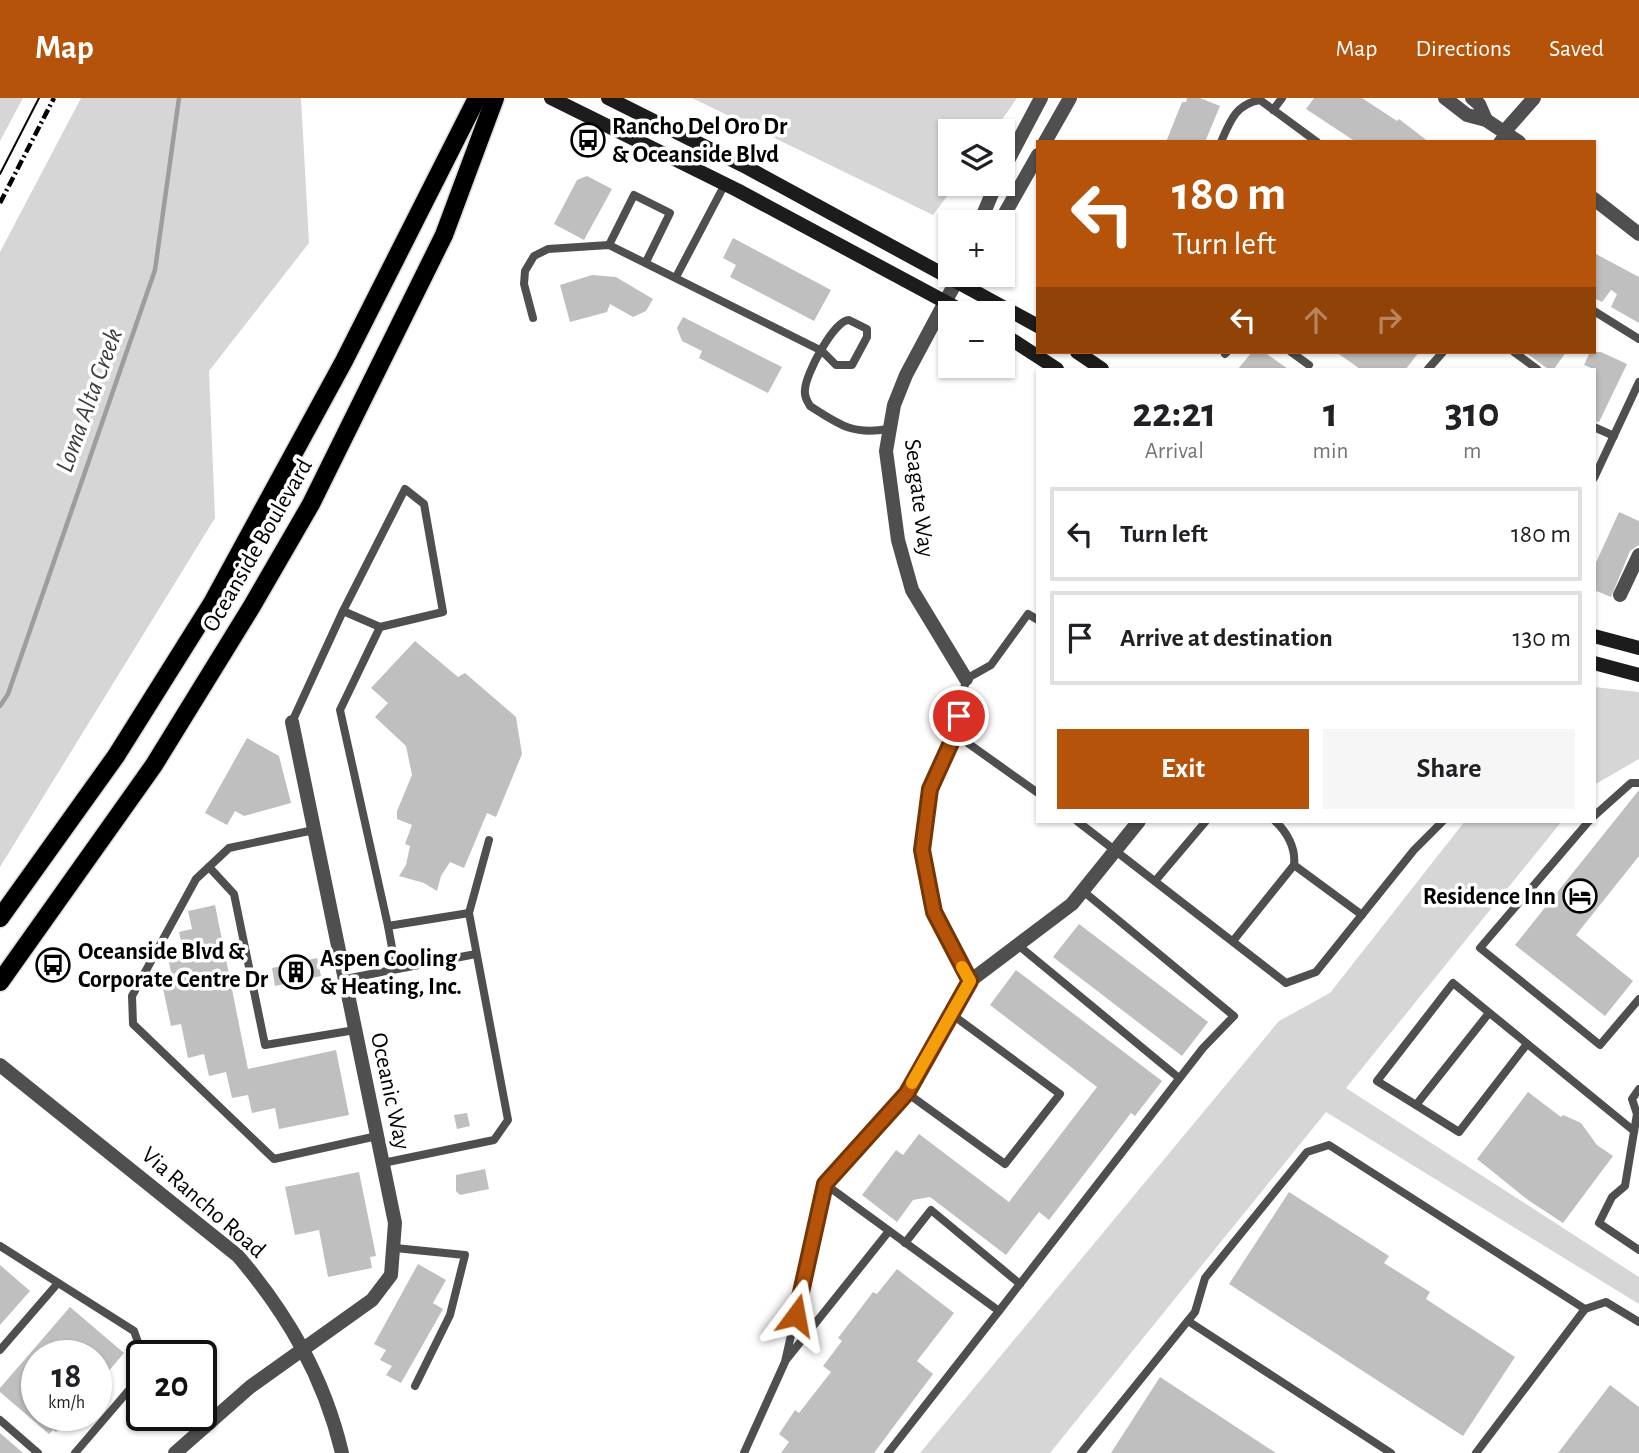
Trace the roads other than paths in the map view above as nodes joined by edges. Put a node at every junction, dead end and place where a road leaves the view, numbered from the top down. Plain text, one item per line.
1 (477, 98) edge
2 (495, 98) edge
3 (551, 98) edge
4 (608, 98) edge
5 (1041, 98) edge
6 (1070, 98) edge
7 (1282, 98) edge
8 (1445, 98) edge
9 (1472, 98) edge
10 (1534, 98) edge
11 (1259, 99) edge
12 (1273, 110) junction
13 (1486, 120) junction
14 (1500, 137) edge
15 (1046, 140) edge
16 (1222, 140) edge
17 (1314, 140) edge
18 (1015, 147) edge
19 (1036, 159) edge
20 (725, 184) junction
21 (1596, 201) edge
22 (1007, 210) edge
23 (1639, 234) edge
24 (609, 245) junction
25 (646, 262) junction
26 (938, 267) edge
27 (676, 277) junction
28 (974, 287) edge
29 (943, 301) edge
30 (1596, 313) edge
31 (938, 315) edge
32 (533, 318) dead end
33 (1036, 325) edge
34 (1639, 339) edge
35 (1015, 342) edge
36 (822, 351) junction
37 (1080, 354) edge
38 (1294, 354) edge
39 (1441, 354) edge
40 (1517, 354) edge
41 (1309, 365) dead end
42 (1055, 368) edge
43 (1101, 368) edge
44 (1429, 368) edge
45 (1536, 368) edge
46 (1639, 382) edge
47 (1596, 428) edge
48 (888, 429) junction
49 (1614, 436) junction
50 (1596, 474) edge
51 (1639, 555) edge
52 (1620, 594) dead end
53 (343, 611) junction
54 (1036, 620) edge
55 (380, 627) junction
56 (1596, 637) edge
57 (1639, 648) edge
58 (1596, 664) edge
59 (1639, 675) edge
60 (966, 679) junction
61 (292, 722) joint
62 (955, 734) junction
63 (1639, 783) edge
64 (1036, 792) edge
65 (1596, 814) edge
66 (1080, 823) edge
67 (1137, 823) edge
68 (1204, 823) edge
69 (1277, 823) edge
70 (1441, 823) edge
71 (1587, 823) edge
72 (314, 830) junction
73 (489, 840) dead end
74 (1117, 850) junction
75 (1294, 865) junction
76 (209, 867) junction
77 (1156, 880) junction
78 (1083, 891) junction
79 (469, 913) junction
80 (1362, 915) junction
81 (0, 918) edge
82 (388, 926) junction
83 (1233, 941) junction
84 (1018, 945) junction
85 (476, 954) junction
86 (396, 969) junction
87 (345, 979) junction
88 (970, 981) junction
89 (0, 982) edge
90 (1639, 999) edge
91 (950, 1013) junction
92 (1489, 1013) junction
93 (355, 1030) junction
94 (1527, 1044) junction
95 (0, 1065) edge
96 (1179, 1078) junction
97 (1639, 1089) edge
98 (907, 1093) junction
99 (1416, 1105) junction
100 (1638, 1114) edge
101 (1634, 1131) junction
102 (377, 1136) junction
103 (383, 1163) junction
104 (825, 1184) junction
105 (889, 1231) junction
106 (905, 1243) junction
107 (0, 1246) edge
108 (395, 1248) junction
109 (1639, 1250) edge
110 (58, 1283) junction
111 (1020, 1284) junction
112 (1585, 1309) junction
113 (999, 1311) junction
114 (1188, 1321) junction
115 (1639, 1322) edge
116 (137, 1340) edge
117 (303, 1346) junction
118 (0, 1350) edge
119 (785, 1362) junction
120 (415, 1386) dead end
121 (126, 1394) edge
122 (0, 1420) edge
123 (38, 1453) edge
124 (75, 1453) edge
125 (175, 1453) edge
126 (342, 1453) edge
127 (744, 1453) edge
128 (888, 1453) edge
129 (1081, 1453) edge
130 (1391, 1453) edge
131 (1476, 1453) edge

1 - 81 main road, Oceanside Boulevard
2 - 89 main road, Oceanside Boulevard
3 - 20 main road
4 - 26 main road
5 - 18 street
6 - 15 street
7 - 12 lane
8 - 13 street
9 - 13 street
10 - 14 street
11 - 12 lane
11 - 16 lane
12 - 17 lane
13 - 14 street
19 - 22 street
20 - 27 lane
20 - 29 main road
21 - 23 street
24 - 25 lane
24 - 25 lane
24 - 32 lane
25 - 27 lane
27 - 36 lane
28 - 33 main road
30 - 34 lane
31 - 48 street, Seagate Way
35 - 42 main road
36 - 36 lane
36 - 48 lane
37 - 43 main road
38 - 41 lane
39 - 44 lane
40 - 45 lane
46 - 49 lane
47 - 49 lane
48 - 60 street, Seagate Way
49 - 50 lane
51 - 52 street
53 - 55 lane
53 - 55 lane
53 - 61 lane
54 - 60 lane
55 - 82 lane
56 - 57 main road
58 - 59 main road
60 - 62 lane
61 - 72 street, Oceanic Way
62 - 64 lane
62 - 88 lane
63 - 65 lane
66 - 74 lane
67 - 74 street
68 - 77 lane
69 - 75 lane
70 - 80 lane
71 - 90 lane
72 - 76 lane
72 - 87 street, Oceanic Way
73 - 79 lane
74 - 77 lane
74 - 78 street
75 - 80 lane
75 - 83 lane
76 - 93 lane
76 - 102 lane
77 - 83 lane
78 - 84 street
78 - 96 lane
79 - 82 lane
79 - 85 lane
80 - 83 lane
82 - 86 lane
84 - 88 street
84 - 96 lane
85 - 86 lane
85 - 103 lane
86 - 87 lane
87 - 93 street, Oceanic Way
88 - 91 lane
91 - 98 lane
91 - 98 lane
92 - 94 lane
92 - 99 lane
92 - 99 lane
93 - 102 street, Oceanic Way
94 - 99 lane
94 - 101 lane
95 - 117 street, Via Rancho Road
96 - 111 lane
97 - 100 lane
98 - 104 lane
100 - 101 lane
101 - 109 lane
102 - 103 street, Oceanic Way
103 - 108 street, Oceanic Way
104 - 105 lane
104 - 119 lane
105 - 106 lane
105 - 119 lane
106 - 111 lane
106 - 113 lane
107 - 110 lane
108 - 117 street, Oceanic Way
108 - 120 lane
110 - 116 lane
110 - 118 lane
111 - 113 lane
112 - 114 lane
112 - 115 lane
112 - 131 lane
113 - 128 lane
114 - 129 lane
114 - 130 lane
117 - 125 street, Oceanic Way
117 - 126 street, Via Rancho Road
119 - 127 lane
121 - 124 lane
122 - 123 lane

